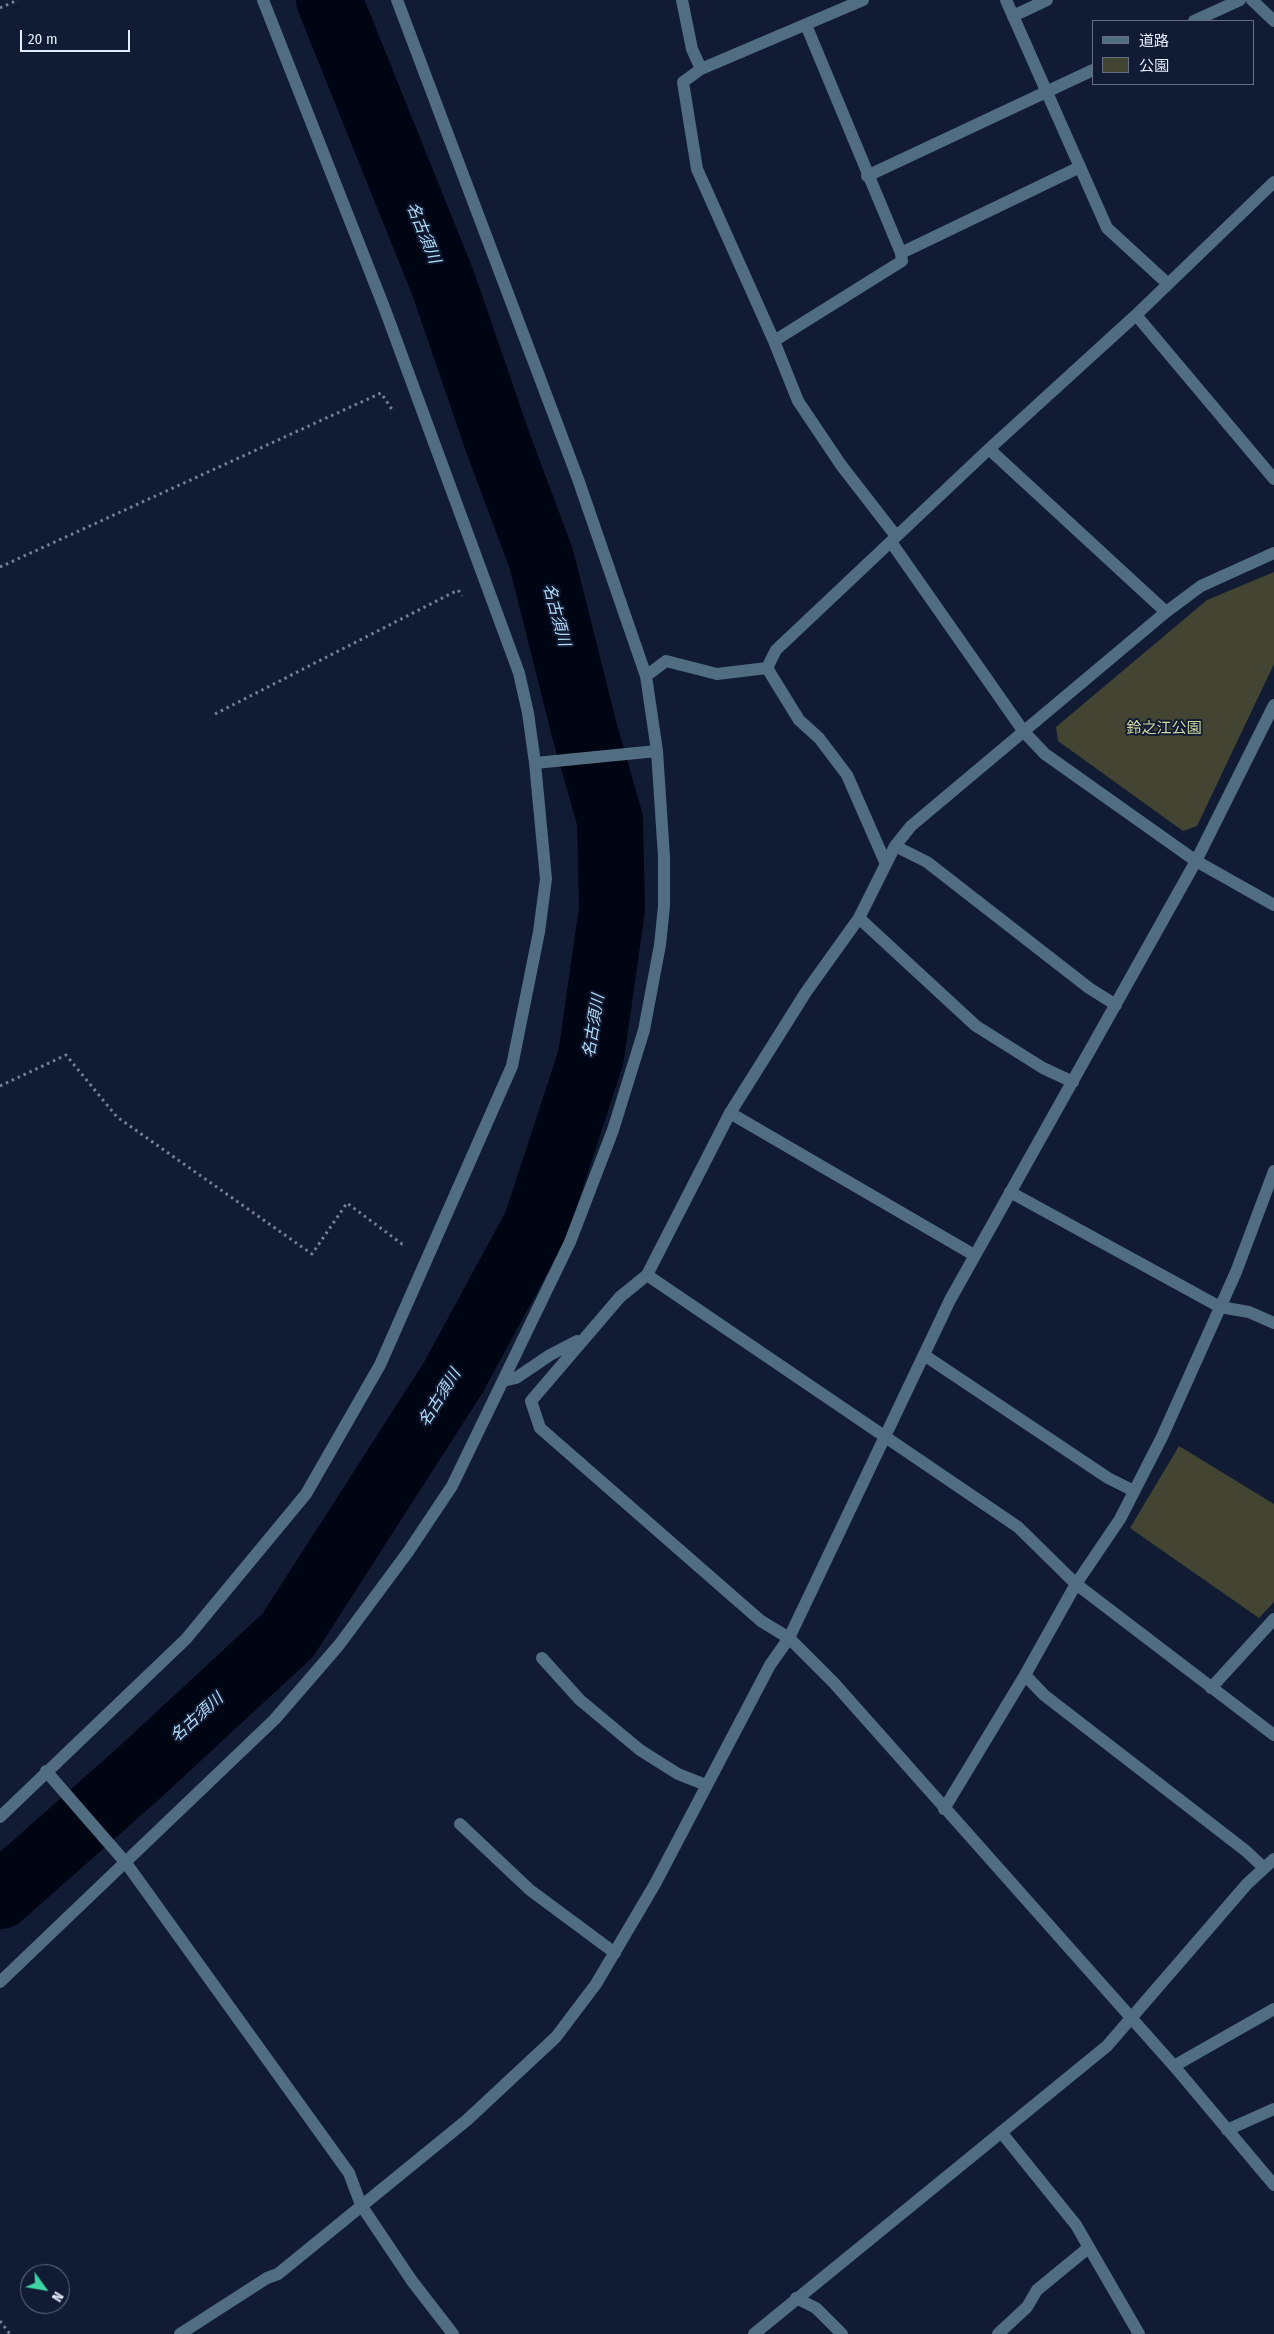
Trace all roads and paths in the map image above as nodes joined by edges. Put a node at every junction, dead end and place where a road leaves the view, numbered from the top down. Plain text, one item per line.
1 (18, 0) edge
2 (262, 0) edge
3 (397, 0) edge
4 (682, 0) edge
5 (863, 0) edge
6 (1006, 0) edge
7 (1047, 0) edge
8 (1240, 0) edge
9 (1252, 0) edge
10 (0, 8) edge
11 (1013, 16) junction
12 (1196, 20) edge
13 (1274, 21) edge
14 (806, 25) junction
15 (701, 68) junction
16 (1092, 70) edge
17 (1046, 92) junction
18 (1080, 167) junction
19 (867, 176) junction
20 (1274, 182) edge
21 (901, 253) junction
22 (1167, 284) junction
23 (1136, 315) junction
24 (774, 340) junction
25 (397, 417) dead end
26 (989, 449) junction
27 (1274, 479) edge
28 (894, 539) junction
29 (1274, 553) edge
30 (0, 567) edge
31 (463, 598) dead end
32 (1166, 612) junction
33 (767, 668) junction
34 (646, 676) junction
35 (1274, 705) edge
36 (216, 714) dead end
37 (1024, 732) junction
38 (657, 751) junction
39 (535, 763) junction
40 (895, 846) junction
41 (1196, 861) junction
42 (886, 864) junction
43 (1274, 905) edge
44 (859, 918) junction
45 (1116, 1005) junction
46 (1074, 1082) junction
47 (0, 1086) edge
48 (730, 1113) junction
49 (1274, 1171) edge
50 (1010, 1192) junction
51 (432, 1249) junction
52 (974, 1255) junction
53 (647, 1275) junction
54 (1220, 1307) junction
55 (1274, 1323) edge
56 (584, 1337) junction
57 (924, 1354) junction
58 (503, 1380) junction
59 (885, 1437) junction
60 (1134, 1491) junction
61 (1076, 1584) junction
62 (1274, 1619) edge
63 (789, 1638) junction
64 (542, 1658) dead end
65 (1025, 1675) junction
66 (1211, 1688) junction
67 (1274, 1734) edge
68 (46, 1771) junction
69 (706, 1784) junction
70 (944, 1810) junction
71 (0, 1817) edge
72 (460, 1824) dead end
73 (1274, 1859) edge
74 (126, 1863) junction
75 (1263, 1867) junction
76 (615, 1952) junction
77 (0, 1982) edge
78 (1274, 2009) edge
79 (1130, 2018) junction
80 (1174, 2066) junction
81 (1274, 2109) edge
82 (1227, 2130) junction
83 (1002, 2132) junction
84 (1274, 2185) edge
85 (361, 2205) junction
86 (1087, 2249) junction
87 (796, 2298) junction
88 (0, 2321) edge
89 (1134, 2332) edge
90 (10, 2334) edge
91 (180, 2334) edge
92 (453, 2334) edge
93 (754, 2334) edge
94 (842, 2334) edge
95 (998, 2334) edge

1 - 10 path
2 - 39 street
3 - 34 street
4 - 15 street
5 - 14 street
6 - 11 street
7 - 11 street
8 - 12 street
9 - 13 street
11 - 17 street
14 - 15 street
14 - 19 street
15 - 24 street
16 - 17 street
17 - 18 street
17 - 19 street
18 - 21 street
18 - 22 street
19 - 21 street
20 - 22 street
21 - 24 street
22 - 23 street
23 - 26 street
23 - 27 street
24 - 28 street
25 - 30 path
26 - 28 street
26 - 32 street
28 - 33 street
28 - 37 street
29 - 32 street
31 - 36 path
32 - 37 street
33 - 34 street
33 - 42 street
34 - 38 street
35 - 41 street
37 - 40 street
37 - 41 street
38 - 39 street
38 - 58 street
39 - 51 street
40 - 42 street
40 - 45 street
41 - 43 street
41 - 45 street
42 - 44 street
44 - 46 street
44 - 48 street
45 - 46 street
46 - 50 street
47 - 51 path
48 - 52 street
48 - 53 street
49 - 54 street
50 - 52 street
50 - 54 street
51 - 68 street
52 - 57 street
53 - 56 street
53 - 59 street
54 - 55 street
54 - 60 street
56 - 58 street
56 - 63 street
57 - 59 street
57 - 60 street
58 - 74 street
59 - 61 street
59 - 63 street
60 - 61 street
61 - 65 street
61 - 66 street
62 - 66 street
63 - 69 street
63 - 70 street
64 - 69 street
65 - 70 street
65 - 75 street
66 - 67 street
68 - 71 street
68 - 74 street
69 - 76 street
70 - 79 street
72 - 76 street
73 - 75 street
74 - 77 street
74 - 85 street
75 - 79 street
76 - 85 street
78 - 80 street
79 - 80 street
79 - 83 street
80 - 82 street
81 - 82 street
82 - 84 street
83 - 86 street
83 - 87 street
85 - 91 street
85 - 92 street
86 - 89 street
86 - 95 street
87 - 93 street
87 - 94 street
88 - 90 path

